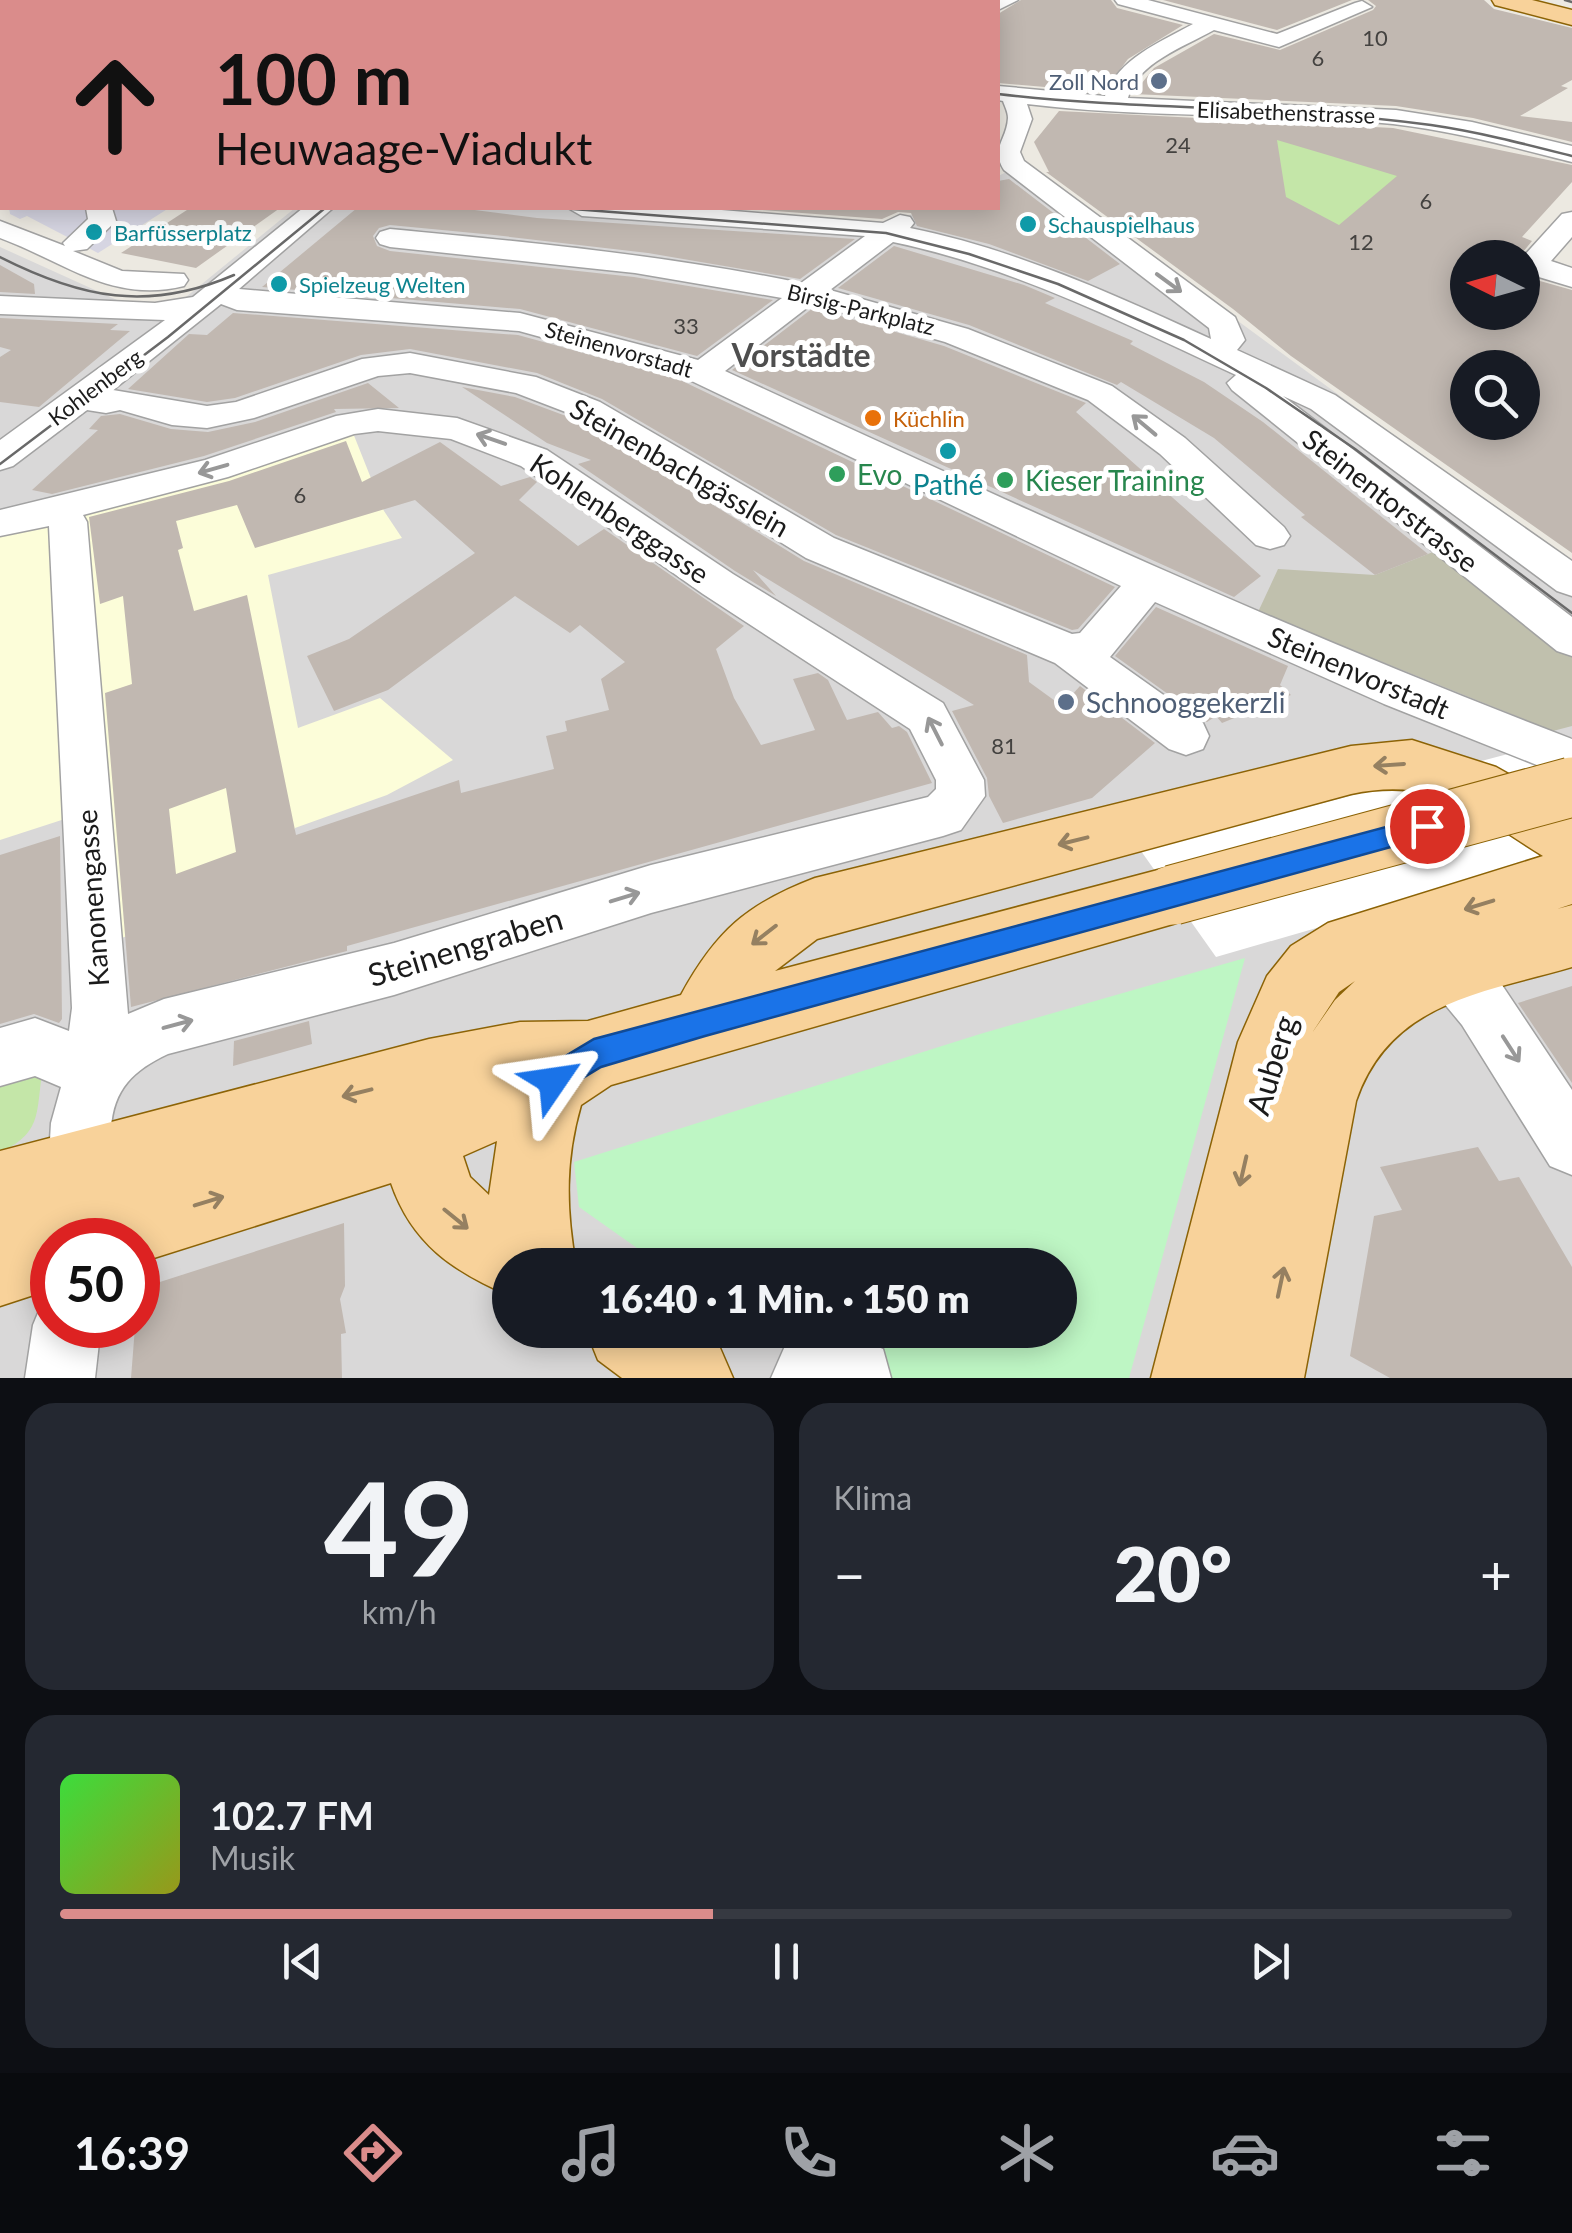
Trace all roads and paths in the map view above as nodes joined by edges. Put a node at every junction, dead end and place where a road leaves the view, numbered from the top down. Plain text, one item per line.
1 (1126, 0) edge
2 (1332, 0) edge
3 (1504, 0) edge
4 (1572, 18) edge
5 (1211, 23) junction
6 (1005, 94) edge
7 (1115, 105) junction
8 (1572, 154) edge
9 (1005, 166) edge
10 (301, 210) edge
11 (317, 210) edge
12 (332, 210) edge
13 (617, 210) edge
14 (764, 210) edge
15 (920, 210) edge
16 (100, 214) edge
17 (792, 220) junction
18 (1572, 220) edge
19 (0, 229) edge
20 (888, 232) junction
21 (390, 238) dead end
22 (77, 243) dead end
23 (1572, 278) edge
24 (805, 294) junction
25 (207, 299) junction
26 (0, 305) edge
27 (1214, 353) junction
28 (702, 373) junction
29 (81, 398) junction
30 (120, 398) junction
31 (0, 458) edge
32 (55, 510) junction
33 (0, 523) edge
34 (1270, 536) dead end
35 (1572, 581) edge
36 (1148, 582) junction
37 (1572, 608) edge
38 (1572, 640) edge
39 (1070, 651) junction
40 (1186, 736) dead end
41 (1572, 760) edge
42 (1572, 787) edge
43 (943, 815) joint
44 (1572, 842) edge
45 (1572, 876) edge
46 (1572, 936) edge
47 (1453, 970) junction
48 (705, 1021) junction
49 (0, 1057) edge
50 (573, 1068) junction
51 (95, 1071) junction
52 (437, 1102) junction
53 (1572, 1144) edge
54 (0, 1190) edge
55 (81, 1204) edge
56 (500, 1248) edge
57 (531, 1248) edge
58 (30, 1255) edge
59 (0, 1263) edge
60 (63, 1348) edge
61 (651, 1348) edge
62 (60, 1378) edge
63 (690, 1378) edge
64 (1194, 1378) edge
65 (1262, 1378) edge

1 - 5 street
2 - 5 street
3 - 4 main road
5 - 7 street
6 - 7 street, Elisabethenstrasse
6 - 9 street
7 - 8 street, Elisabethenstrasse
9 -> 27 street
10 - 25 street
11 - 25 street
12 - 25 street
13 - 17 street
14 - 17 street
15 - 20 street
16 - 22 street
17 - 20 street, Steinentorstrasse
18 - 23 street
19 - 25 street
20 - 24 street
20 - 27 street, Steinentorstrasse
21 - 24 street, Birsig-Parkplatz
24 - 28 street
34 -> 24 street, Birsig-Parkplatz
25 - 26 street
25 - 28 street, Steinenvorstadt
25 - 29 street, Kohlenberg
25 - 30 street, Kohlenberg
27 - 35 street, Steinentorstrasse
27 - 37 street
27 - 38 street, Steinentorstrasse
28 - 36 street, Steinenvorstadt
29 - 30 street, Steinenbachgässlein
29 - 31 street, Kohlenberg
30 - 39 street, Steinenbachgässlein
32 - 33 street, Kohlenberggasse
43 -> 32 street, Kohlenberggasse
32 - 51 street, Kanonengasse
36 - 39 street
36 - 41 street, Steinenvorstadt
39 - 40 street, Steinenbachgässlein
42 - 48 main road, bridge
51 -> 43 street, Steinengraben
44 -> 48 main road
45 -> 64 main road, Auberg
46 - 47 main road, Auberg
47 -> 53 street
65 -> 47 main road, Auberg
48 - 50 main road
49 - 51 street
50 - 52 main road
50 - 57 main road
51 - 55 street, Kanonengasse
52 - 55 main road
52 -> 56 main road
54 - 55 main road
55 - 59 street
58 - 59 main road
60 - 62 street
61 - 63 main road

